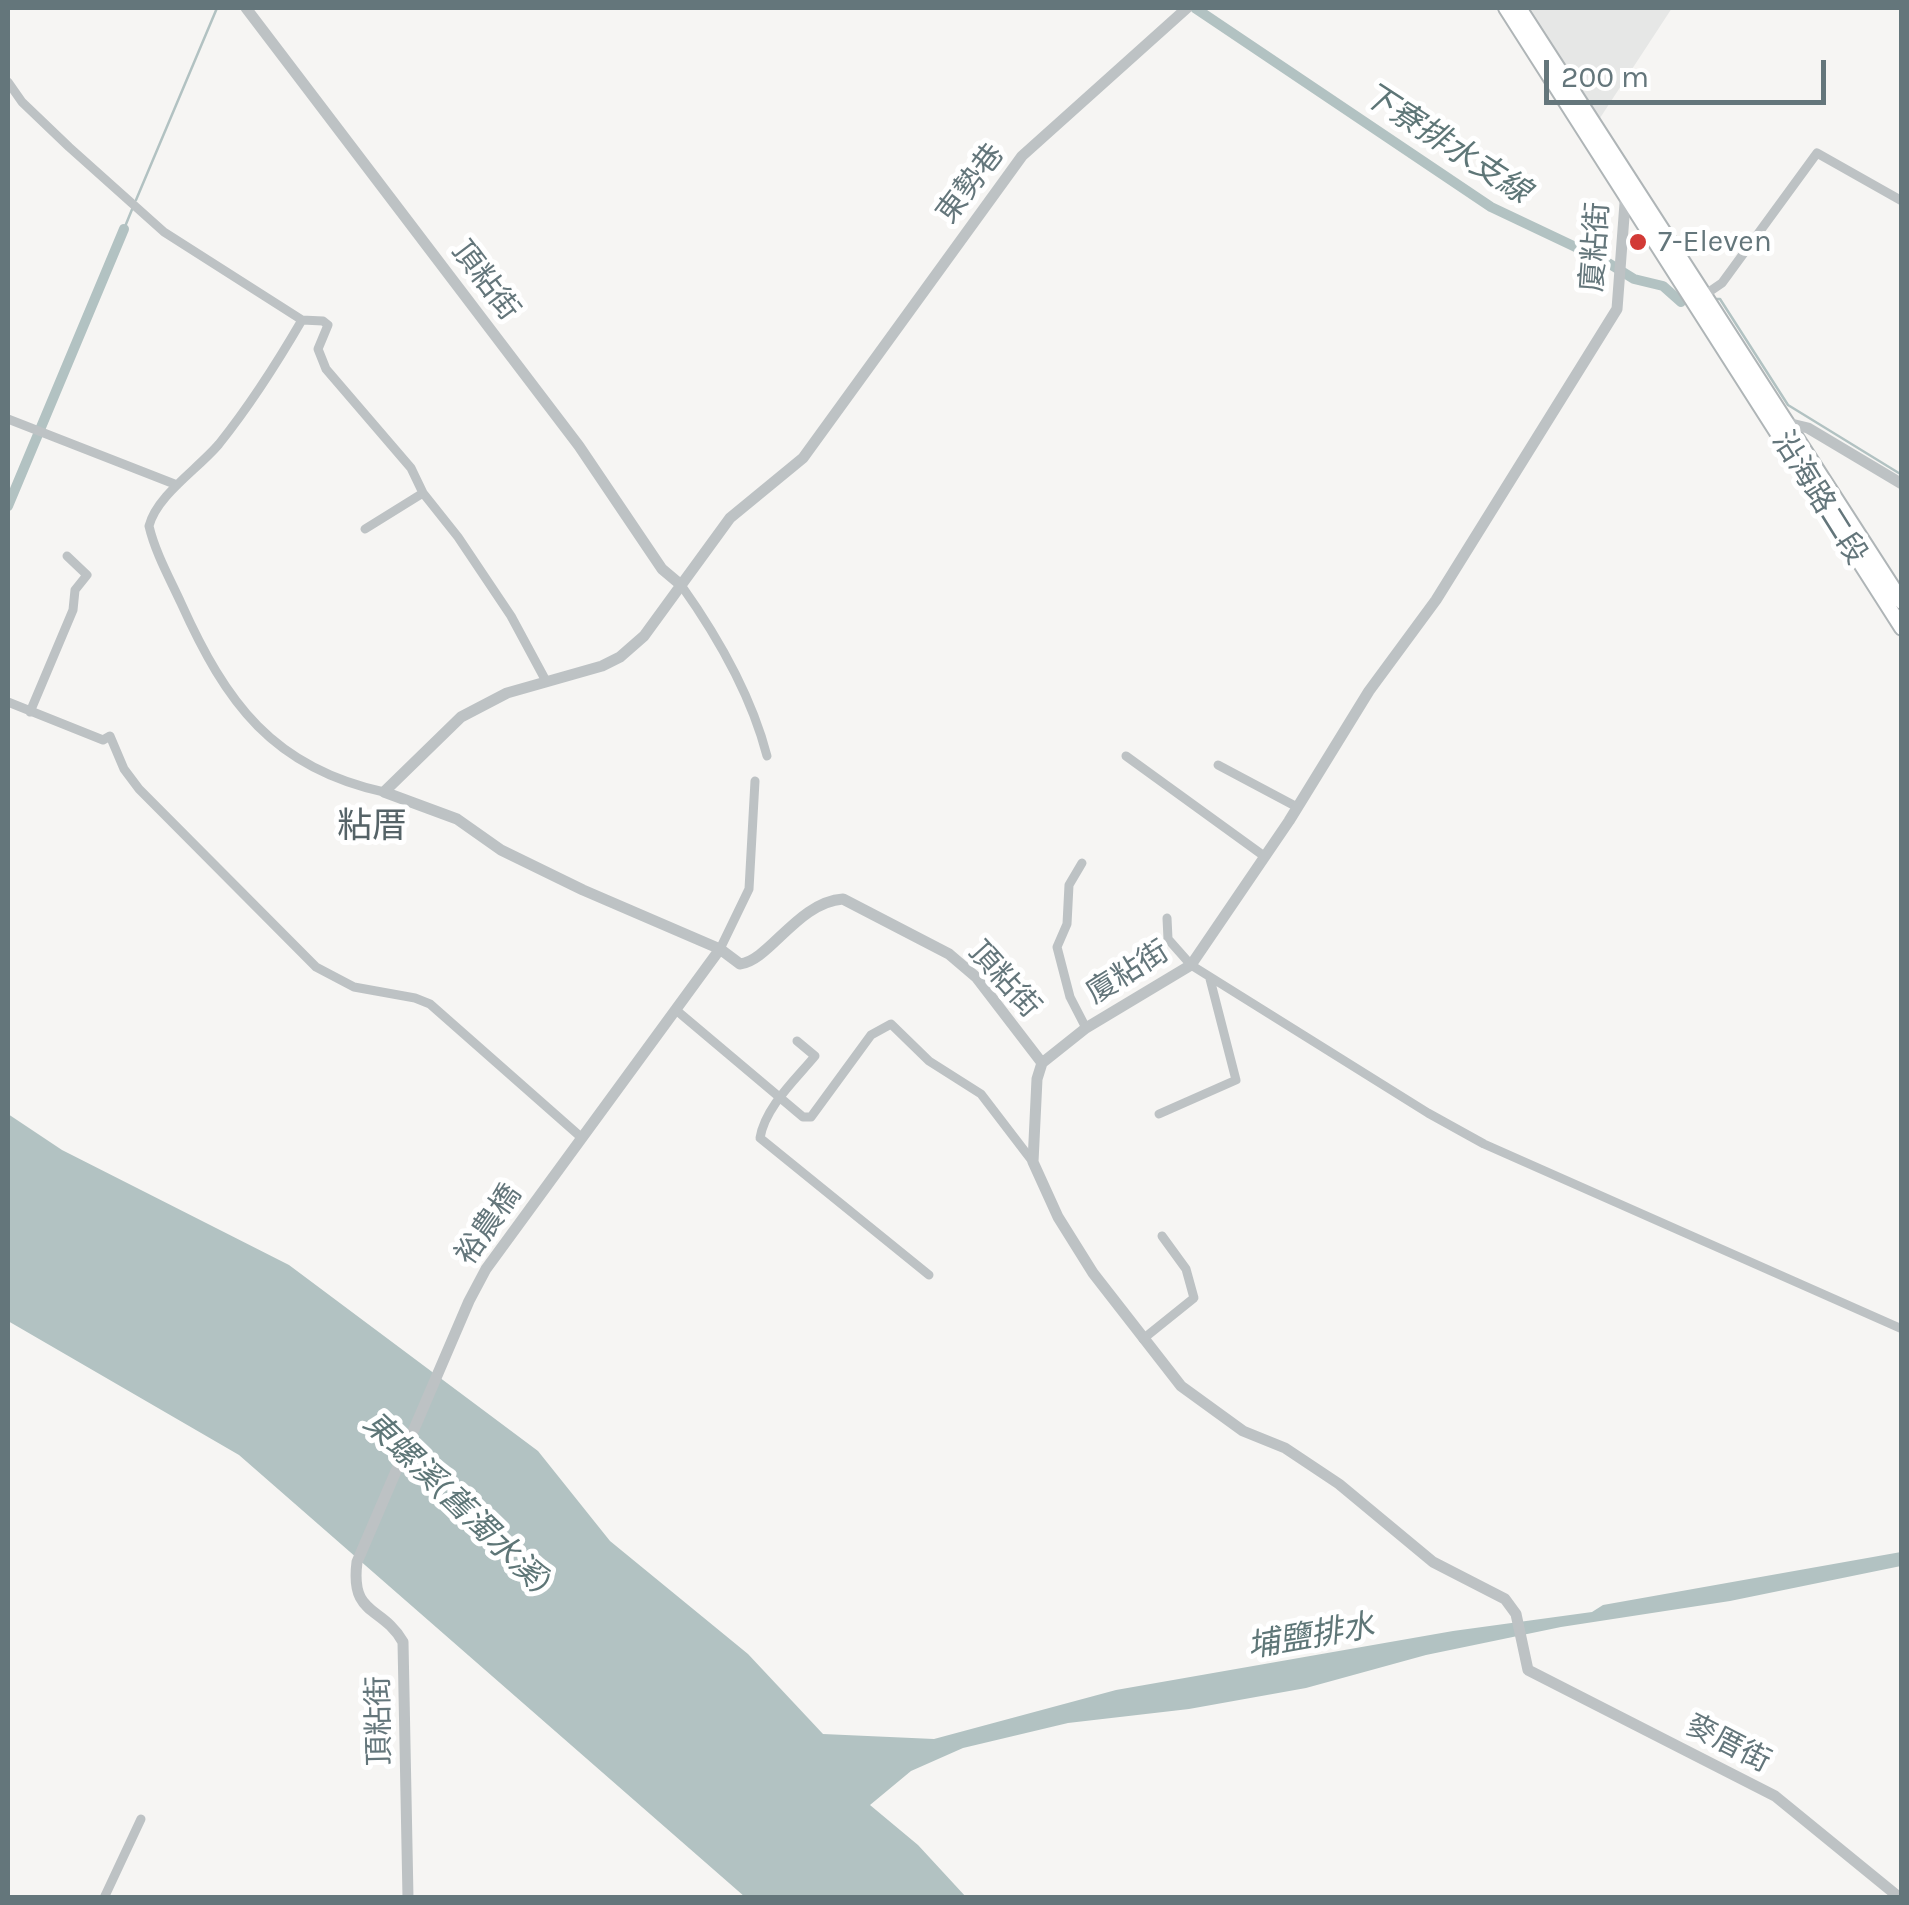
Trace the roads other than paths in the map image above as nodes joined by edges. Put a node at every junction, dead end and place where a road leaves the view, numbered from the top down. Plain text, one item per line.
1 (246, 8) edge
2 (1186, 8) edge
3 (1506, 8) edge
4 (1519, 8) edge
5 (1533, 41) junction
6 (8, 82) edge
7 (1626, 189) junction
8 (1902, 201) edge
9 (1700, 298) junction
10 (302, 320) junction
11 (8, 419) edge
12 (1769, 419) junction
13 (1786, 423) junction
14 (1902, 484) edge
15 (177, 485) junction
16 (423, 493) junction
17 (365, 529) dead end
18 (67, 556) dead end
19 (682, 584) junction
20 (1902, 602) edge
21 (1902, 628) edge
22 (546, 681) junction
23 (8, 702) edge
24 (30, 712) junction
25 (768, 756) dead end
26 (1126, 756) dead end
27 (1218, 765) dead end
28 (756, 781) dead end
29 (384, 792) junction
30 (1298, 807) junction
31 (1264, 856) junction
32 (1082, 862) dead end
33 (1167, 918) dead end
34 (720, 949) junction
35 (1191, 964) junction
36 (1210, 979) junction
37 (676, 1010) junction
38 (1086, 1028) junction
39 (797, 1041) dead end
40 (1042, 1062) junction
41 (780, 1098) junction
42 (1159, 1114) dead end
43 (582, 1138) junction
44 (1033, 1162) junction
45 (1162, 1236) dead end
46 (929, 1276) dead end
47 (1902, 1329) edge
48 (1144, 1339) junction
49 (357, 1562) joint
50 (142, 1819) dead end
51 (104, 1898) edge
52 (408, 1898) edge
53 (1900, 1898) edge

1 - 19 street, 頂粘街
2 - 19 street, 東勢巷
3 - 5 main road
4 - 5 main road
5 - 7 main road
6 - 10 street
7 - 9 main road
7 - 30 street, 廈粘街
8 - 9 street
9 - 12 main road, 沿海路二段
9 - 13 main road, 沿海路二段
10 - 15 street, 頂粘街
10 - 16 street
11 - 15 street
12 - 13 street
12 - 21 main road, 沿海路二段
13 - 14 street
13 - 20 main road, 沿海路二段
15 - 29 street, 頂粘街
16 - 17 street
16 - 22 street
18 - 24 street
19 - 22 street
19 - 25 street, 頂粘街
22 - 29 street
23 - 24 street
24 - 43 street
26 - 31 street
27 - 30 street
28 - 34 street
29 - 34 street, 頂粘街
30 - 31 street, 廈粘街
31 - 35 street, 廈粘街
32 - 38 street
33 - 35 street
34 - 37 street, 裕農橋
34 - 40 street, 頂粘街
35 - 36 street
35 - 38 street, 廈粘街
36 - 42 street
36 - 47 street
37 - 41 street
37 - 43 street, 裕農橋
38 - 40 street, 廈粘街
39 - 41 street
40 - 44 street
41 - 44 street
41 - 46 street
43 - 49 street, 裕農橋
44 - 48 street
45 - 48 street
48 - 53 street, 麥厝街
49 - 52 street, 頂粘街
50 - 51 street

